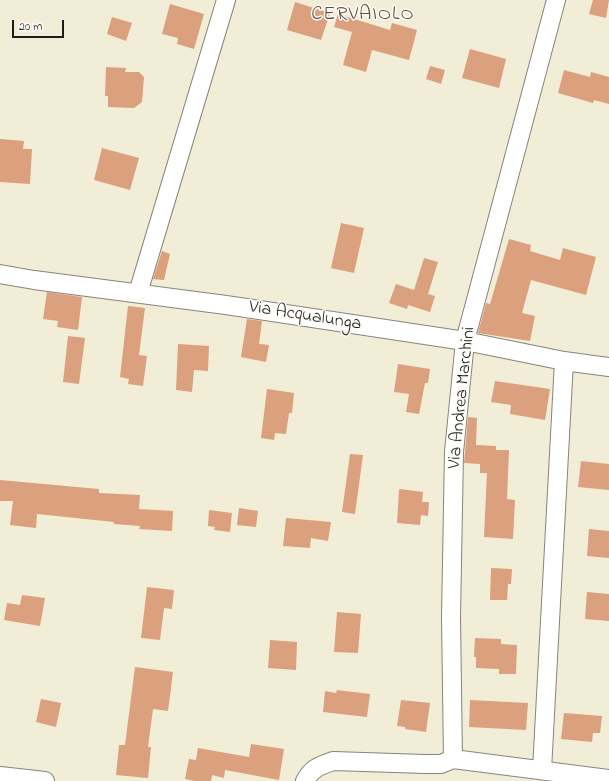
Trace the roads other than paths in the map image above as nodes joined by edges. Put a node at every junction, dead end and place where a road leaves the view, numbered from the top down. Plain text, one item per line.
1 (226, 0) edge
2 (556, 0) edge
3 (0, 274) edge
4 (138, 293) junction
5 (465, 341) junction
6 (564, 361) junction
7 (609, 367) edge
8 (453, 758) junction
9 (542, 770) junction
10 (0, 776) edge
11 (609, 780) edge
12 (45, 781) edge
13 (305, 781) edge

1 - 4 street
2 - 5 street, Via Andrea Marchini
3 - 4 street, Via Acqualunga
4 - 5 street, Via Acqualunga
5 - 6 street, Via Acqualunga
5 - 8 street, Via Andrea Marchini
6 - 7 street, Via Acqualunga
6 - 9 street
8 - 9 street
8 - 13 street
9 - 11 street
10 - 12 street

